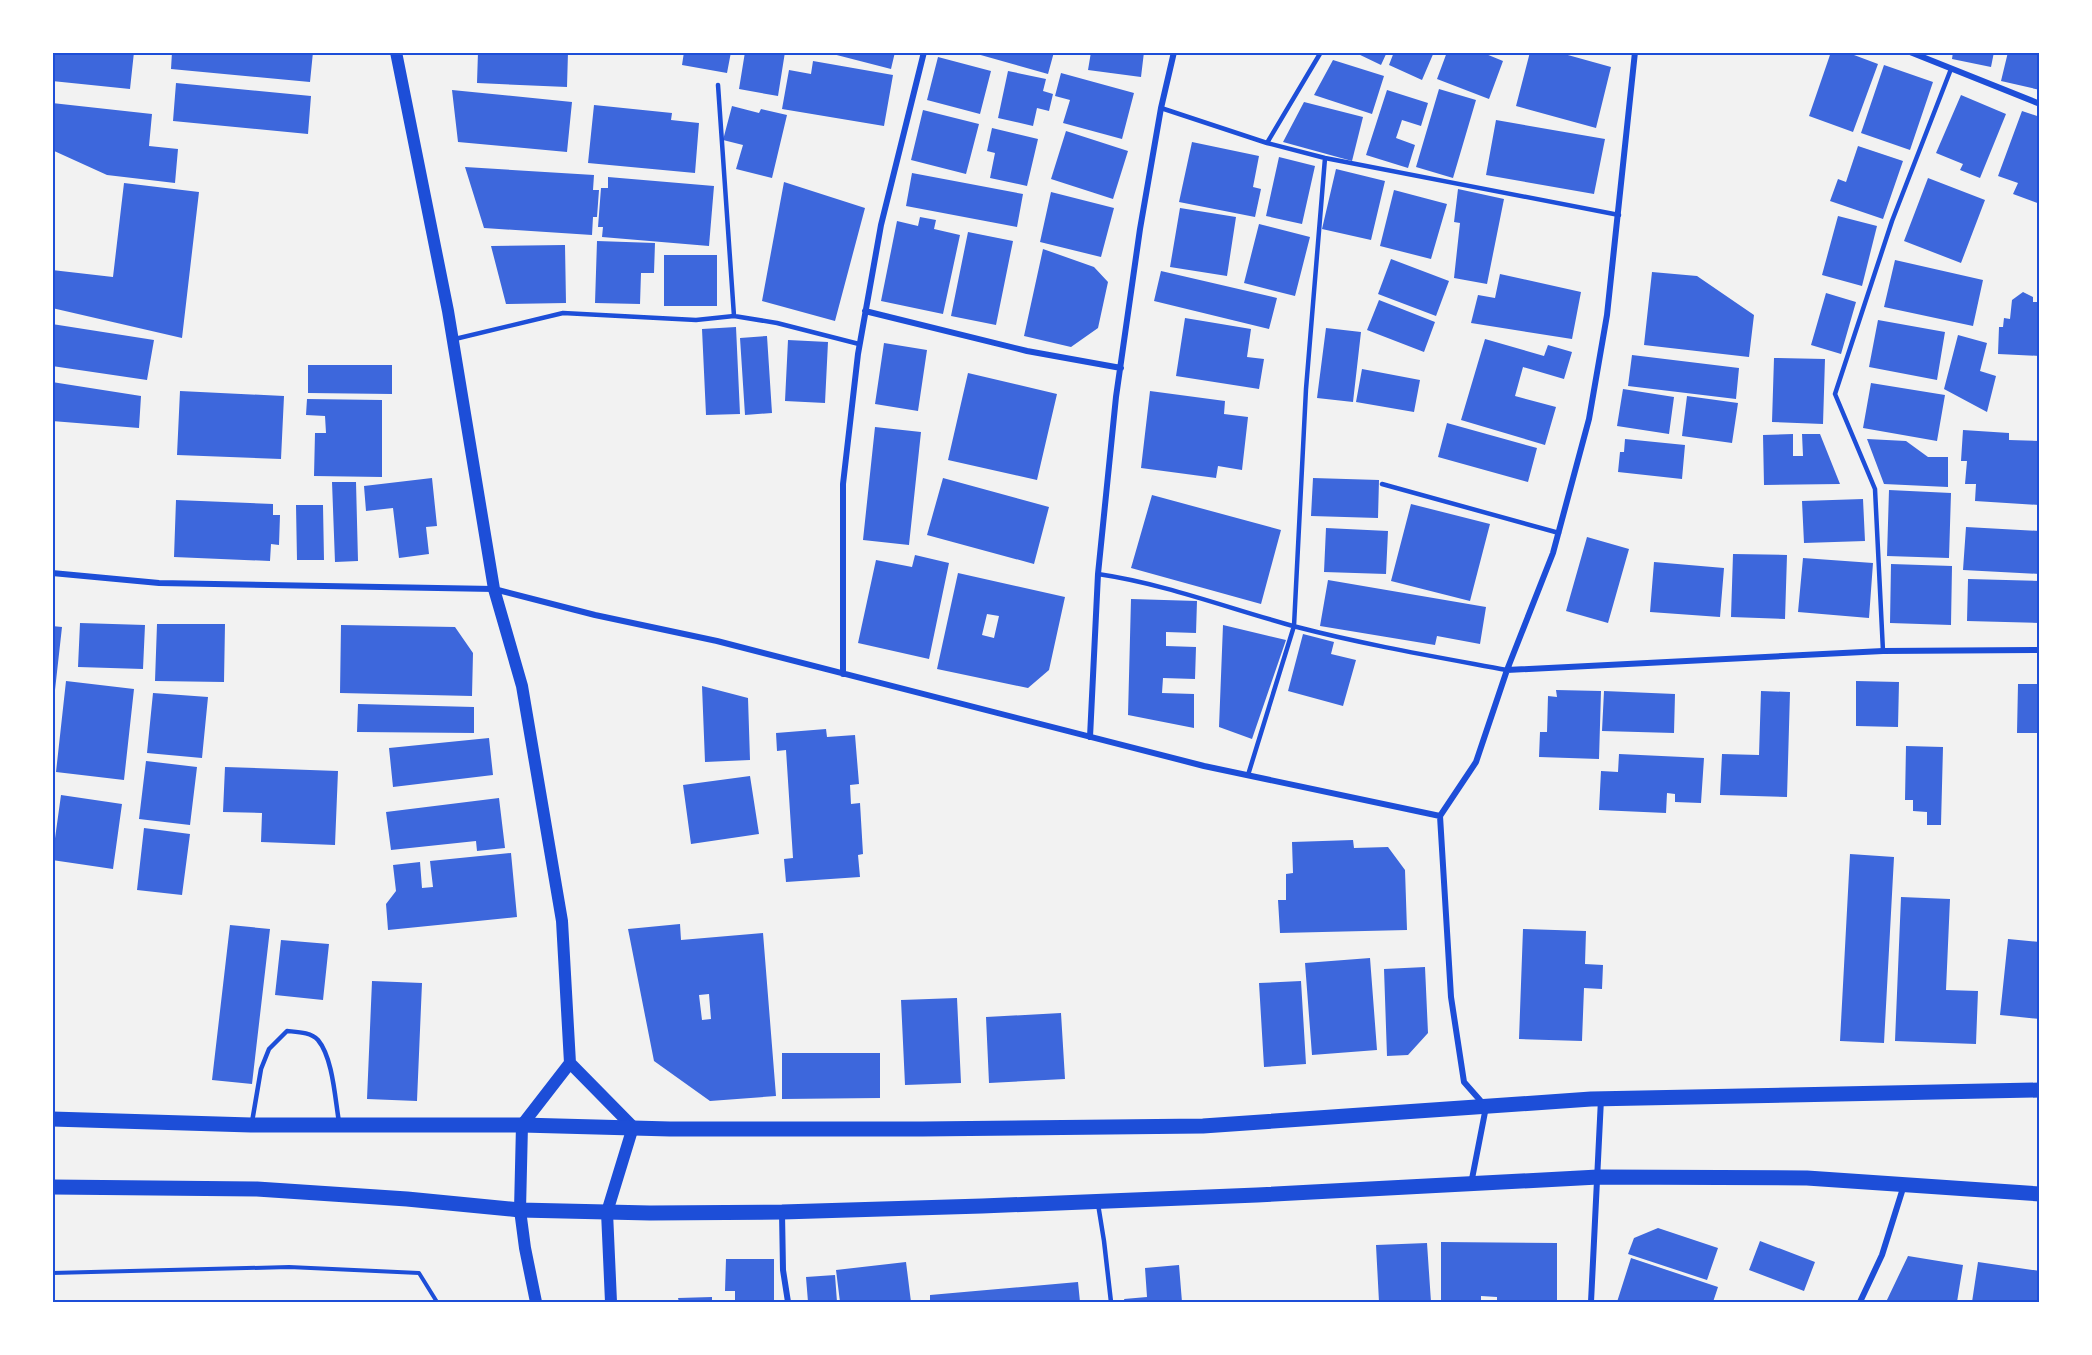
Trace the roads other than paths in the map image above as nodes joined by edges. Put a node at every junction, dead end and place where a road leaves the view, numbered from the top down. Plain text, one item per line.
1 (396, 52) edge
2 (924, 52) edge
3 (1174, 52) edge
4 (1321, 52) edge
5 (1635, 52) edge
6 (1910, 52) edge
7 (1951, 69) junction
8 (718, 85) dead end
9 (2040, 104) edge
10 (1161, 108) junction
11 (1267, 143) junction
12 (1325, 158) junction
13 (1619, 215) junction
14 (865, 311) junction
15 (734, 316) junction
16 (453, 339) junction
17 (859, 344) junction
18 (1121, 368) junction
19 (1382, 484) dead end
20 (1559, 532) junction
21 (52, 573) edge
22 (1098, 574) junction
23 (494, 589) junction
24 (1294, 626) junction
25 (2040, 650) edge
26 (1883, 651) junction
27 (1507, 670) junction
28 (843, 674) junction
29 (1090, 737) junction
30 (1248, 775) junction
31 (1440, 816) junction
32 (570, 1063) junction
33 (2040, 1090) edge
34 (1601, 1099) junction
35 (1486, 1107) junction
36 (52, 1119) edge
37 (252, 1125) junction
38 (340, 1125) junction
39 (522, 1125) junction
40 (633, 1127) junction
41 (1598, 1177) junction
42 (1471, 1184) junction
43 (1904, 1185) junction
44 (52, 1187) edge
45 (2040, 1194) edge
46 (1097, 1202) junction
47 (520, 1210) junction
48 (608, 1212) junction
49 (782, 1212) junction
50 (536, 1302) edge
51 (611, 1302) edge
52 (788, 1302) edge
53 (1111, 1302) edge
54 (1591, 1302) edge
55 (1860, 1302) edge

1 - 16 main road
2 - 14 street
3 - 10 street
4 - 11 lane
5 - 13 street
6 - 7 street
7 - 9 street
7 - 26 lane
8 - 15 lane
10 - 11 lane
10 - 18 street
11 - 12 lane
12 - 13 lane
12 - 24 lane
13 - 20 street
14 - 17 street
14 - 18 street
15 - 16 lane
15 - 17 lane
16 - 23 main road
17 - 28 street
18 - 22 street
19 - 20 lane
20 - 27 street
21 - 23 street
22 - 24 lane
22 - 29 street
23 - 28 street
23 - 32 main road
24 - 27 lane
24 - 30 lane
25 - 26 street
26 - 27 street
27 - 31 street
28 - 29 street
29 - 30 street
30 - 31 street
31 - 35 street
32 - 39 main road
32 - 40 main road
33 - 34 main road
34 - 35 main road
34 - 41 street
35 - 40 main road
35 - 42 street
36 - 37 main road
37 - 38 main road
37 - 38 lane
38 - 39 main road
39 - 40 main road
39 - 47 main road
40 - 48 main road
41 - 42 main road
41 - 43 main road
41 - 54 street
42 - 46 main road
43 - 45 main road
43 - 55 street
44 - 47 main road
46 - 49 main road
46 - 53 lane
47 - 48 main road
47 - 50 main road
48 - 49 main road
48 - 51 main road
49 - 52 street

